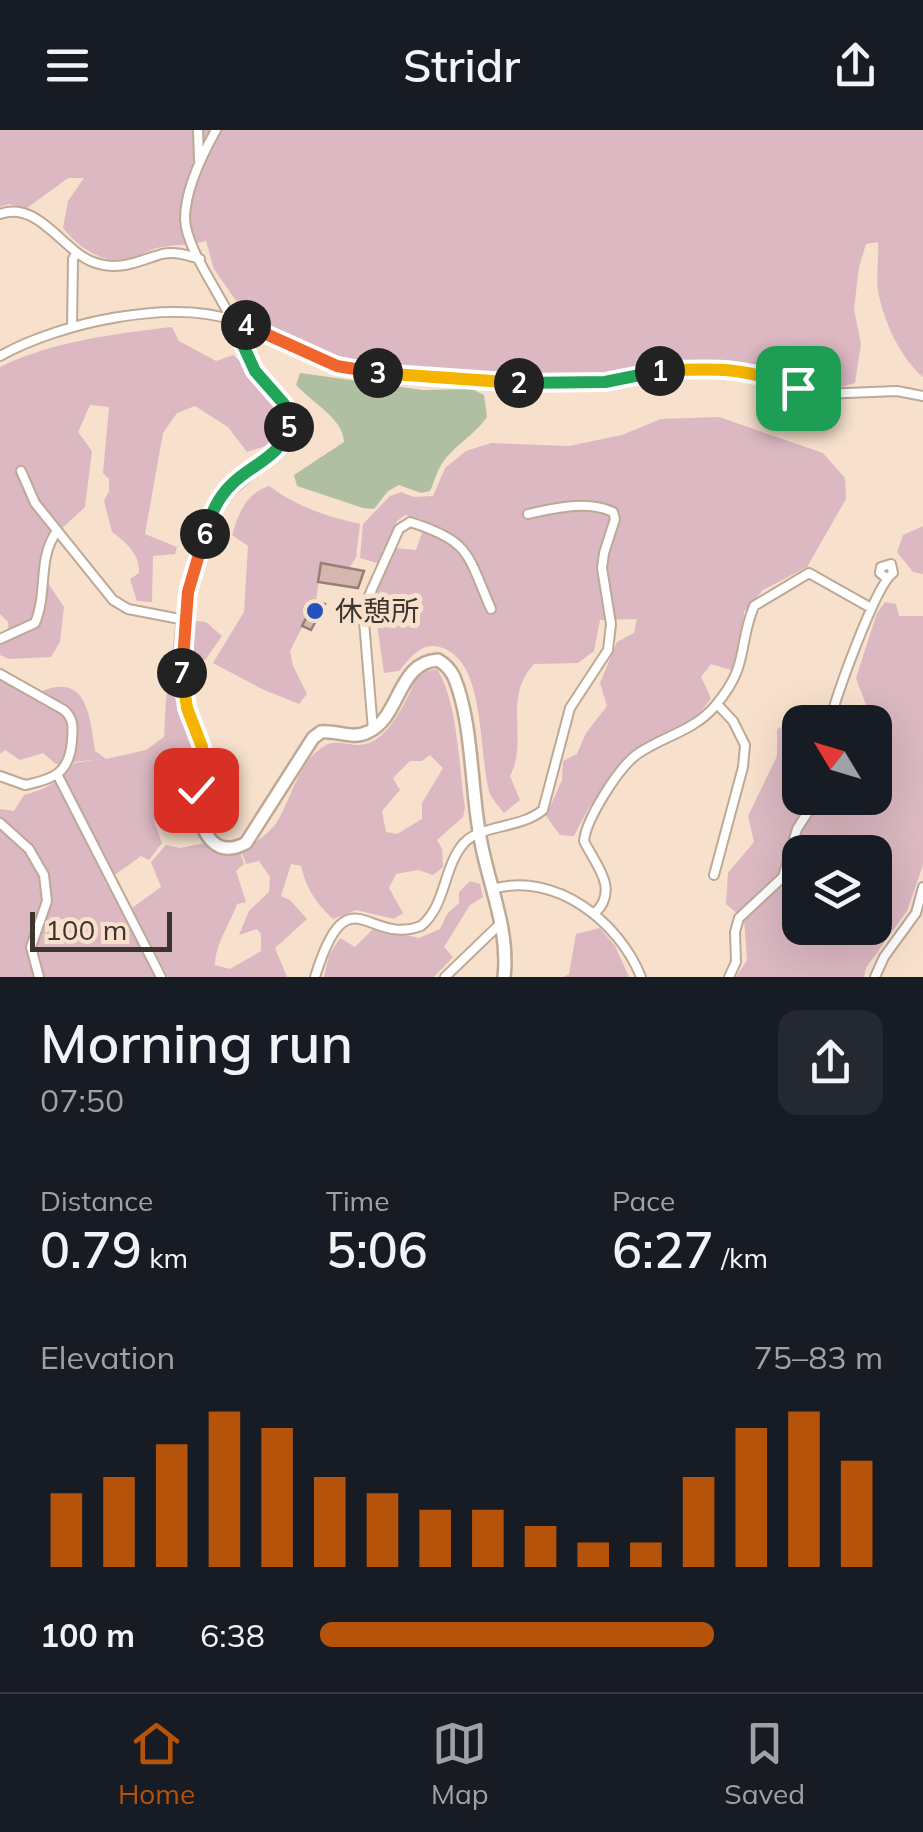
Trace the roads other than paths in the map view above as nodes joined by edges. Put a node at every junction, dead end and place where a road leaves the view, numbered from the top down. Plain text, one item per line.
1 (198, 130) edge
2 (216, 130) edge
3 (198, 170) junction
4 (0, 214) edge
5 (76, 253) junction
6 (200, 259) junction
7 (231, 319) junction
8 (72, 328) junction
9 (0, 356) edge
10 (923, 396) edge
11 (21, 471) dead end
12 (528, 514) dead end
13 (57, 531) junction
14 (885, 577) dead end
15 (871, 608) junction
16 (490, 609) dead end
17 (184, 620) junction
18 (0, 639) edge
19 (0, 674) edge
20 (717, 704) junction
21 (836, 705) edge
22 (374, 730) junction
23 (57, 774) junction
24 (0, 776) edge
25 (805, 815) edge
26 (0, 823) edge
27 (479, 834) junction
28 (714, 875) dead end
29 (923, 887) edge
30 (492, 889) junction
31 (595, 913) junction
32 (500, 924) junction
33 (39, 977) edge
34 (161, 977) edge
35 (316, 977) edge
36 (444, 977) edge
37 (504, 977) edge
38 (642, 977) edge
39 (729, 977) edge
40 (874, 977) edge

1 - 3 street
2 - 3 street
3 - 6 street
4 - 5 street
5 - 6 street
5 - 8 street
6 - 7 street
7 - 8 street
7 - 10 street
7 - 17 street
8 - 9 street
11 - 13 street
12 - 27 street
13 - 17 street
13 - 18 street
14 - 15 street
15 - 20 street
15 - 21 street
16 - 22 street
17 - 22 street
19 - 23 street
20 - 28 street
20 - 31 street
22 - 27 street
23 - 24 street
23 - 34 street
25 - 39 street
26 - 33 street
27 - 30 street
27 - 35 street
29 - 40 street
30 - 31 street
30 - 32 street
31 - 38 street
32 - 36 street
32 - 37 street

